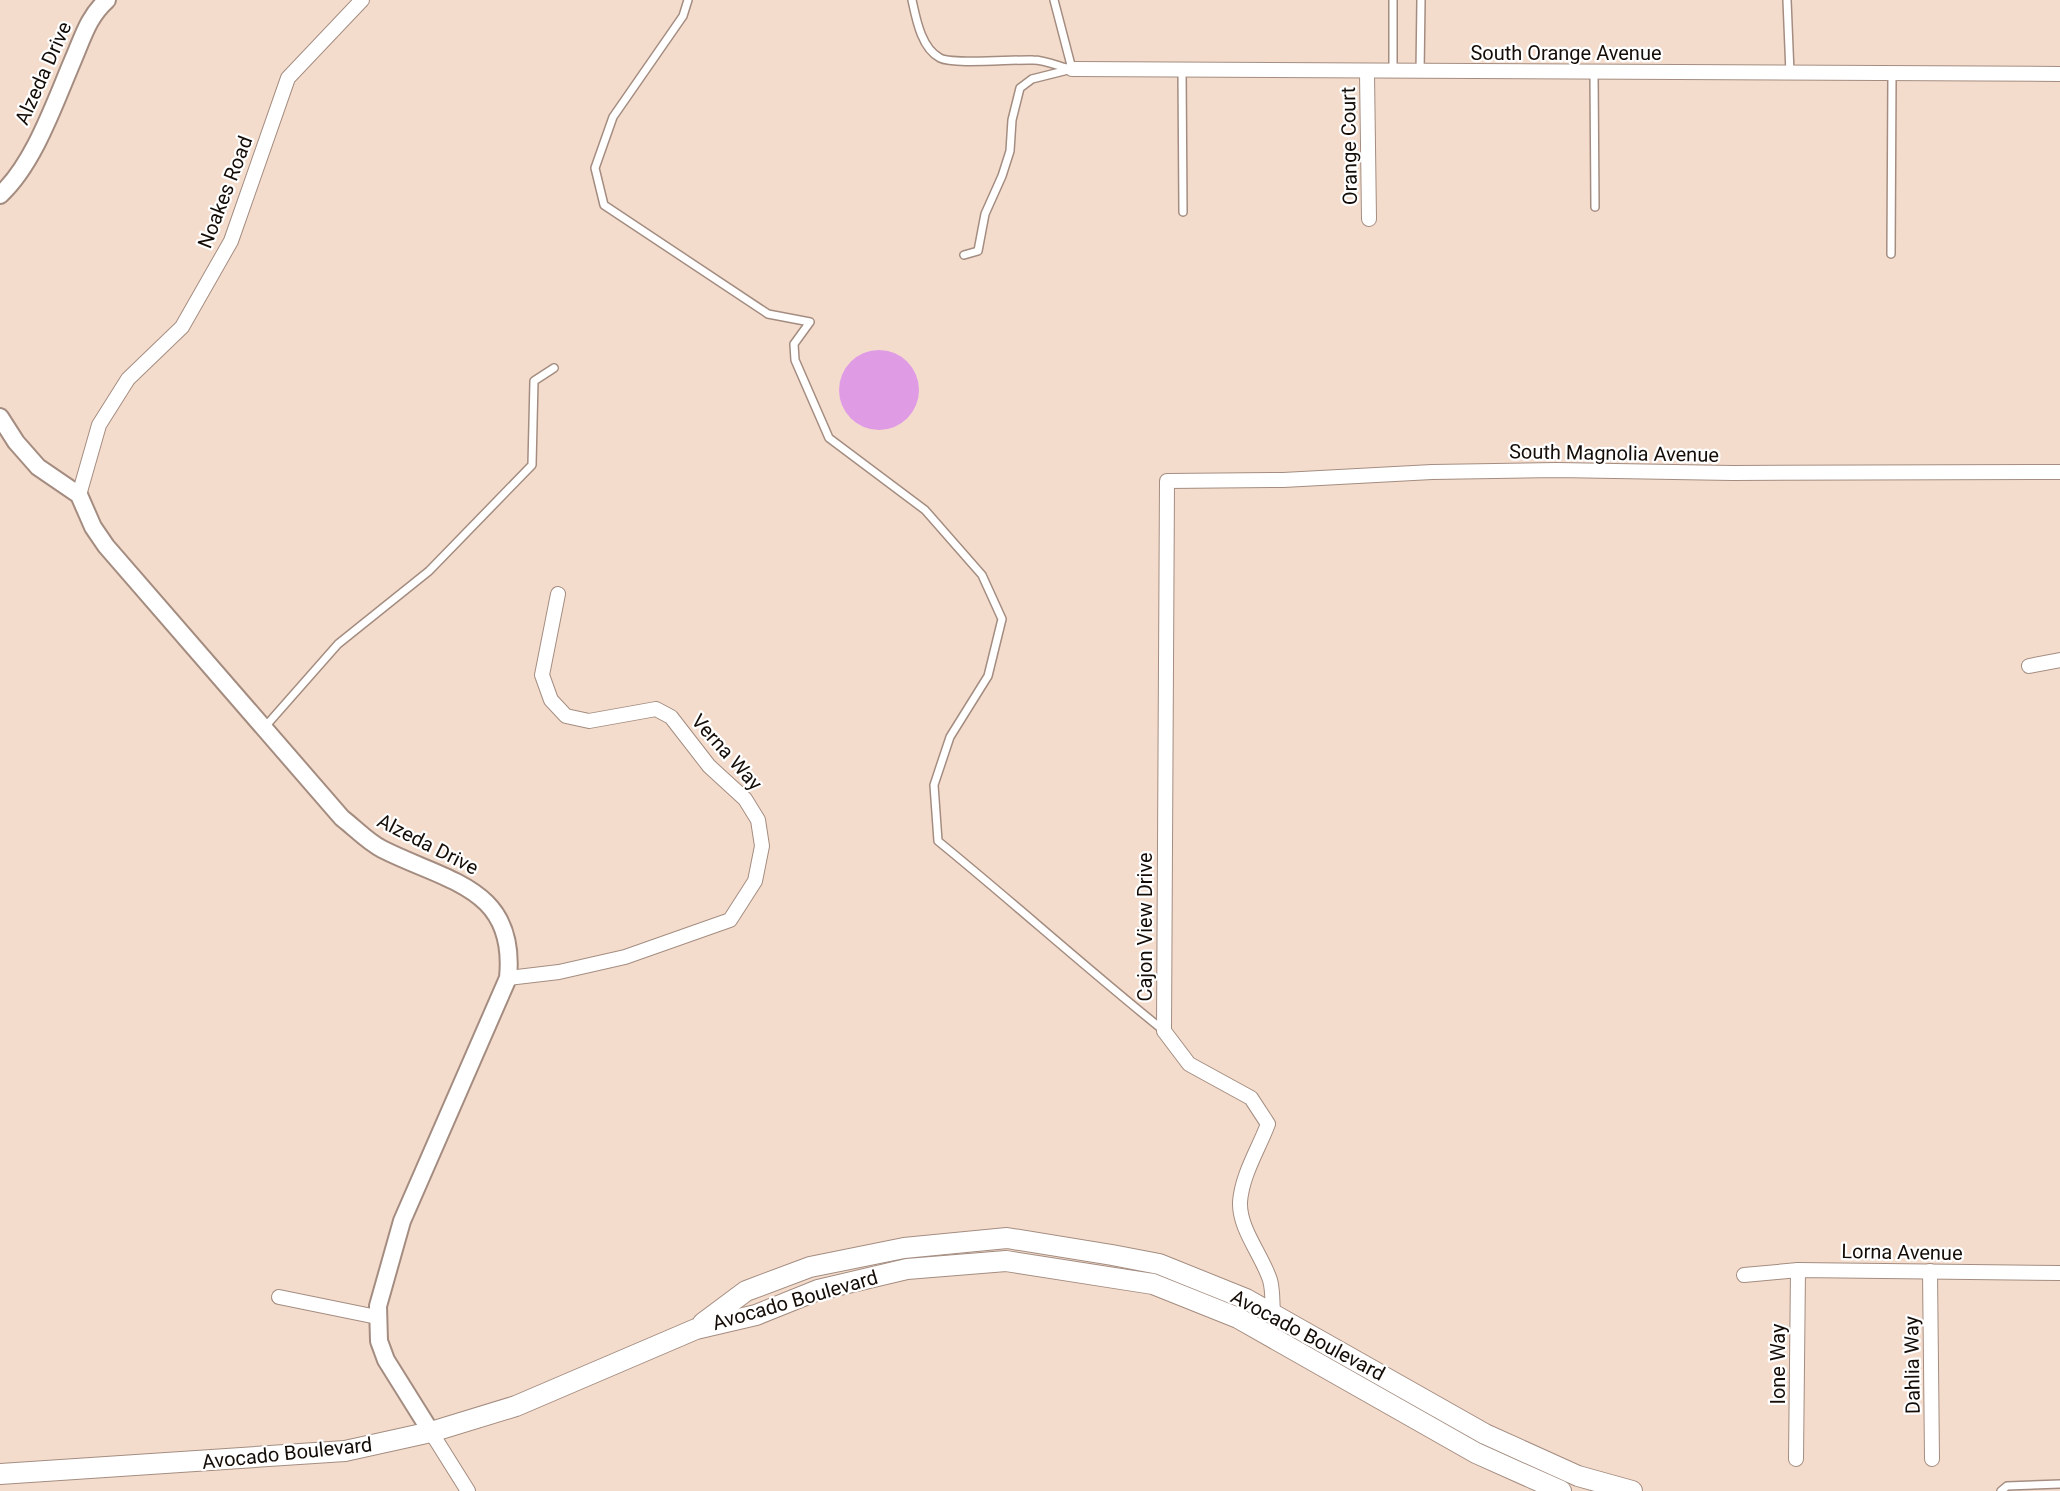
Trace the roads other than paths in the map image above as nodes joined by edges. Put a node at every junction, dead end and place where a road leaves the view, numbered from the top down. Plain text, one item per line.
1 (107, 0) edge
2 (362, 0) edge
3 (688, 0) edge
4 (912, 0) edge
5 (1054, 0) edge
6 (1393, 0) edge
7 (1421, 0) edge
8 (1787, 0) edge
9 (1072, 69) junction
10 (1182, 70) junction
11 (1367, 73) junction
12 (1393, 73) junction
13 (1420, 73) junction
14 (1594, 73) junction
15 (1790, 73) junction
16 (1892, 74) junction
17 (2060, 74) edge
18 (0, 195) edge
19 (1595, 207) dead end
20 (1183, 212) dead end
21 (1369, 219) dead end
22 (1891, 254) dead end
23 (964, 255) dead end
24 (554, 368) dead end
25 (0, 417) edge
26 (2060, 472) edge
27 (1167, 481) joint
28 (80, 495) junction
29 (558, 594) dead end
30 (2060, 660) edge
31 (2029, 666) dead end
32 (264, 728) junction
33 (508, 978) junction
34 (1164, 1031) junction
35 (1798, 1270) junction
36 (1930, 1271) junction
37 (2060, 1273) edge
38 (1744, 1275) dead end
39 (279, 1297) dead end
40 (1273, 1312) junction
41 (377, 1317) junction
42 (696, 1329) junction
43 (431, 1432) junction
44 (1796, 1459) dead end
45 (1932, 1459) dead end
46 (0, 1474) edge
47 (2060, 1485) edge
48 (468, 1491) edge
49 (1561, 1491) edge
50 (1632, 1491) edge
51 (2001, 1491) edge

1 - 18 street, Alzeda Drive
2 - 28 street, Noakes Road
3 - 34 lane
4 - 9 lane
5 - 9 lane
6 - 12 lane
7 - 13 lane
8 - 15 lane
9 - 10 street, South Orange Avenue
9 - 23 lane
10 - 11 street, South Orange Avenue
10 - 20 lane
11 - 12 street, South Orange Avenue
11 - 21 street, Orange Court
12 - 13 street, South Orange Avenue
13 - 14 street, South Orange Avenue
14 - 15 street, South Orange Avenue
14 - 19 lane
15 - 16 street, South Orange Avenue
16 - 17 street, South Orange Avenue
16 - 22 lane
24 - 32 lane
25 - 28 street
26 - 27 street, South Magnolia Avenue
27 - 34 street, Cajon View Drive
28 - 32 street, Alzeda Drive
29 - 33 street, Verna Way
30 - 31 street
32 - 33 street, Alzeda Drive
33 - 41 street, Alzeda Drive
34 - 40 street
35 - 36 street, Lorna Avenue
35 - 38 street, Lorna Avenue
35 - 44 street, Ione Way
36 - 37 street, Lorna Avenue
36 - 45 street, Dahlia Way
39 - 41 street
40 - 42 main road, Avocado Boulevard
40 - 50 main road, Avocado Boulevard
41 - 43 street, Alzeda Drive
42 - 43 main road, Avocado Boulevard
42 - 49 main road, Avocado Boulevard
43 - 46 main road, Avocado Boulevard
43 - 48 street
47 - 51 lane

